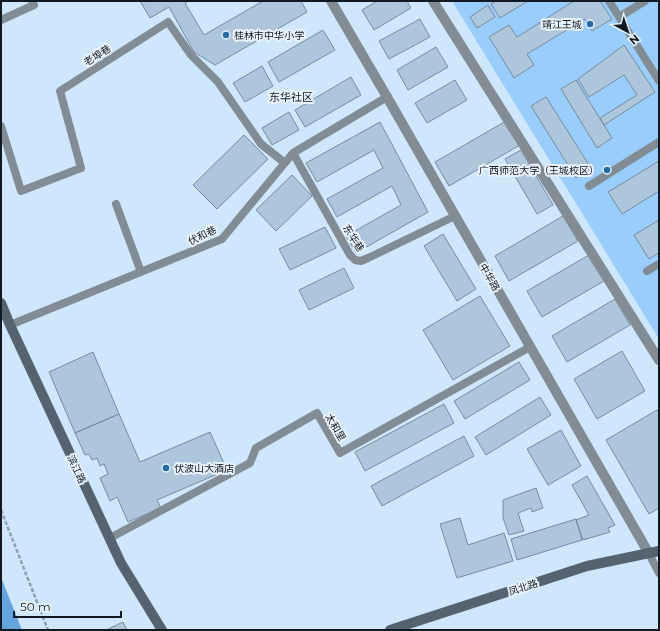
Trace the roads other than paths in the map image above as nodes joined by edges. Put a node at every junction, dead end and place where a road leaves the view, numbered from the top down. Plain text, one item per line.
1 (32, 1) edge
2 (331, 1) edge
3 (433, 1) edge
4 (609, 1) edge
5 (645, 1) edge
6 (618, 17) junction
7 (1, 20) edge
8 (659, 63) edge
9 (651, 68) junction
10 (659, 81) edge
11 (387, 97) junction
12 (1, 126) edge
13 (659, 142) edge
14 (293, 153) junction
15 (285, 163) junction
16 (589, 186) dead end
17 (116, 204) dead end
18 (455, 216) junction
19 (659, 264) edge
20 (647, 271) dead end
21 (141, 272) junction
22 (1, 303) edge
23 (10, 325) junction
24 (530, 347) junction
25 (659, 360) edge
26 (110, 538) junction
27 (659, 551) edge
28 (648, 552) junction
29 (659, 573) edge
30 (162, 630) edge
31 (390, 630) edge

1 - 7 lane
2 - 11 street, 中华路
3 - 25 street
4 - 6 lane
5 - 6 lane
6 - 9 lane
8 - 9 lane
9 - 10 lane
11 - 14 lane, 伏和巷
11 - 18 street, 中华路
12 - 15 lane, 老埠巷
13 - 16 lane
14 - 15 lane, 伏和巷
14 - 18 lane, 东华巷
15 - 21 lane, 伏和巷
17 - 21 lane
18 - 24 street, 中华路
19 - 20 lane
21 - 23 lane, 伏和巷
22 - 23 main road, 滨江路
23 - 26 main road, 滨江路
24 - 26 lane, 太和里
24 - 28 street, 中华路
26 - 30 main road, 滨江路
27 - 28 main road, 凤北路
28 - 29 lane
28 - 31 main road, 凤北路

